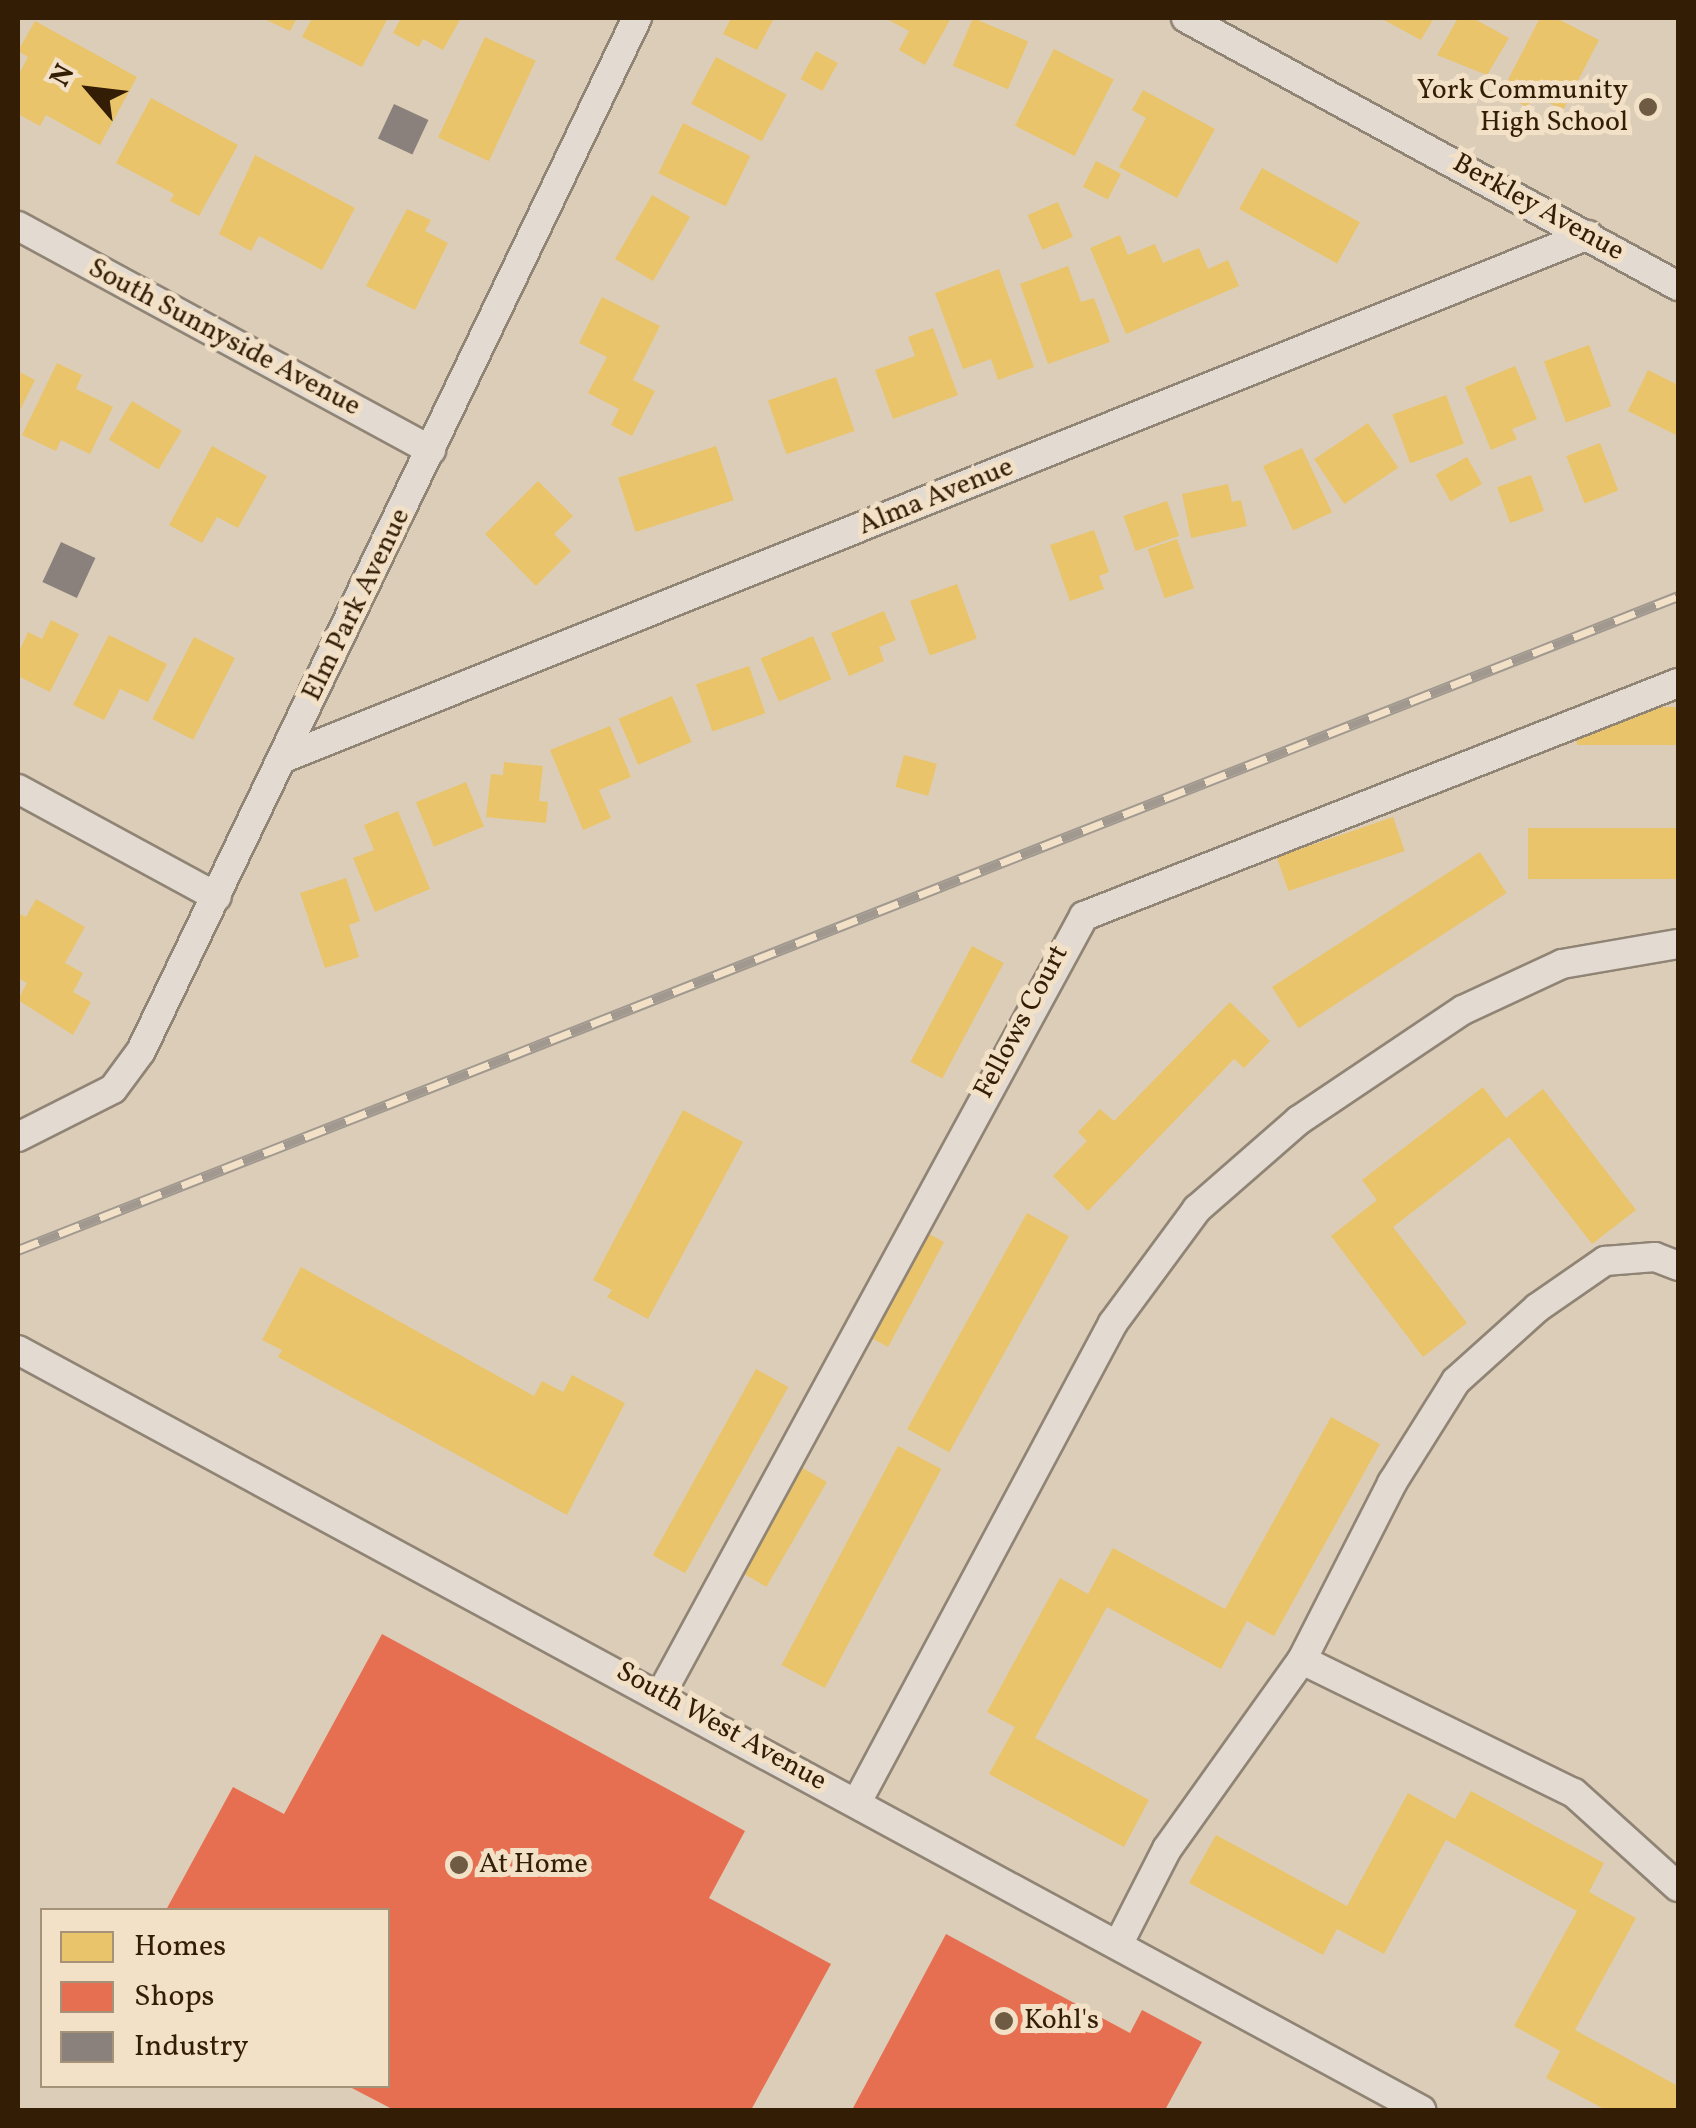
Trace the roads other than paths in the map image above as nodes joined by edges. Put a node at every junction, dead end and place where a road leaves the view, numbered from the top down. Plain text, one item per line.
1 (637, 18) edge
2 (1186, 18) edge
3 (18, 226) edge
4 (1588, 235) junction
5 (1678, 286) edge
6 (431, 450) junction
7 (1678, 683) edge
8 (284, 758) junction
9 (18, 789) edge
10 (217, 898) junction
11 (1678, 944) edge
12 (18, 1137) edge
13 (1678, 1266) edge
14 (18, 1350) edge
15 (1302, 1660) junction
16 (661, 1694) junction
17 (858, 1802) junction
18 (1678, 1886) edge
19 (1118, 1944) junction
20 (1421, 2110) edge

1 - 6 street, Elm Park Avenue
2 - 4 street, Berkley Avenue
3 - 6 street, South Sunnyside Avenue
4 - 5 street, Berkley Avenue
4 - 8 street, Alma Avenue
6 - 8 street, Elm Park Avenue
7 - 16 street, Fellows Court
8 - 10 street, Elm Park Avenue
9 - 10 street
10 - 12 street, Elm Park Avenue
11 - 17 street
13 - 15 street
14 - 16 street, South West Avenue
15 - 18 street
15 - 19 street
16 - 17 street, South West Avenue
17 - 19 street, South West Avenue
19 - 20 street, South West Avenue

